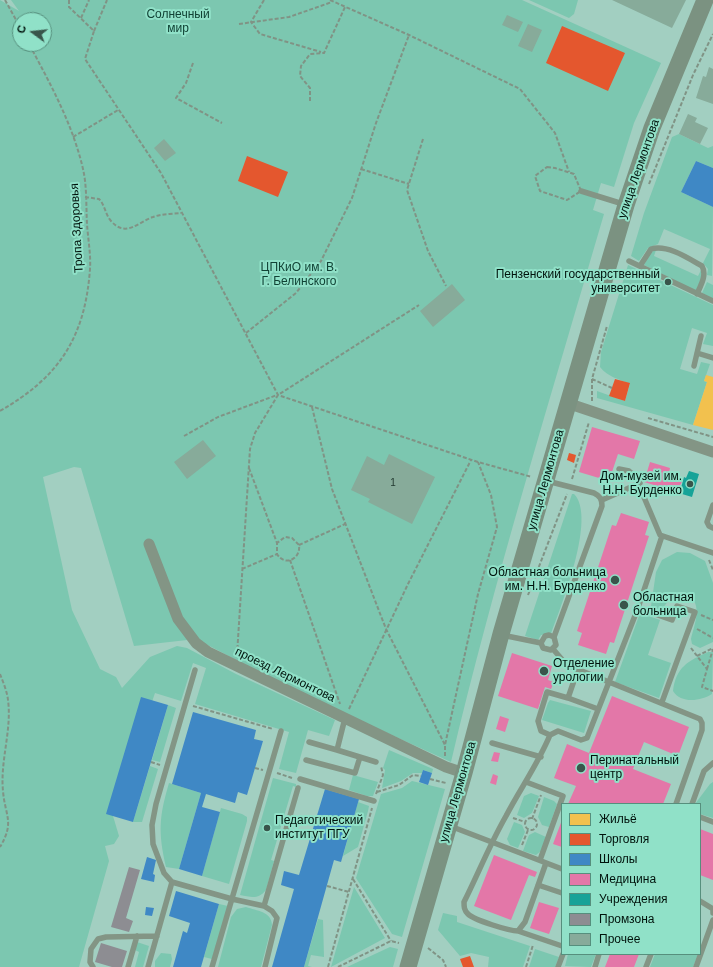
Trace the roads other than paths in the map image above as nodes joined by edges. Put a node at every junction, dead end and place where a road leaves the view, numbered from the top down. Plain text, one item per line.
1 (705, 0) edge
2 (581, 191) road end
3 (626, 205) junction
4 (629, 261) dead end
5 (640, 266) junction
6 (698, 294) junction
7 (713, 301) edge
8 (701, 336) dead end
9 (697, 353) junction
10 (713, 358) edge
11 (694, 366) dead end
12 (567, 403) junction
13 (713, 452) edge
14 (619, 469) dead end
15 (539, 479) junction
16 (640, 483) junction
17 (602, 500) junction
18 (713, 505) edge
19 (713, 528) edge
20 (662, 536) junction
21 (149, 544) dead end
22 (713, 553) edge
23 (638, 608) junction
24 (501, 634) junction
25 (554, 637) junction
26 (541, 643) junction
27 (553, 649) junction
28 (578, 669) junction
29 (195, 670) dead end
30 (609, 682) junction
31 (568, 698) junction
32 (662, 702) junction
33 (598, 709) junction
34 (345, 718) junction
35 (281, 731) road end
36 (550, 735) junction
37 (309, 742) dead end
38 (492, 743) dead end
39 (337, 750) junction
40 (360, 757) junction
41 (541, 757) junction
42 (306, 760) dead end
43 (376, 762) road end
44 (713, 763) edge
45 (464, 773) junction
46 (300, 780) dead end
47 (526, 782) junction
48 (298, 788) dead end
49 (374, 801) road end
50 (676, 803) edge
51 (692, 803) edge
52 (701, 817) edge
53 (713, 822) edge
54 (448, 826) junction
55 (493, 842) junction
56 (543, 862) junction
57 (561, 869) edge
58 (172, 882) junction
59 (538, 884) junction
60 (561, 893) edge
61 (232, 899) junction
62 (701, 902) edge
63 (264, 906) junction
64 (713, 913) edge
65 (713, 920) edge
66 (518, 931) junction
67 (137, 936) junction
68 (156, 936) junction
69 (561, 946) edge
70 (563, 955) edge
71 (599, 955) edge
72 (651, 955) edge
73 (698, 966) edge
74 (93, 967) edge
75 (128, 967) edge
76 (148, 967) edge
77 (212, 967) edge
78 (265, 967) edge
79 (408, 967) edge
80 (558, 967) edge
81 (595, 967) edge
82 (646, 967) edge

1 - 3 main road, улица Лермонтова
2 - 3 lane
3 - 12 main road, улица Лермонтова
4 - 5 lane
5 - 6 lane
5 - 6 lane
6 - 7 lane
8 - 9 lane
9 - 10 lane
9 - 11 lane
12 - 13 street
12 - 15 main road, улица Лермонтова
14 - 16 lane
15 - 17 lane
15 - 24 main road, улица Лермонтова
16 - 17 lane
16 - 20 lane
17 - 25 lane
18 - 19 lane
20 - 22 lane
20 - 23 lane
21 - 34 street, проезд Лермонтова
23 - 30 lane
23 - 32 lane
24 - 26 lane
24 - 45 main road, улица Лермонтова
25 - 26 lane
25 - 27 lane
26 - 27 lane
27 - 28 lane
28 - 30 lane
28 - 31 lane
29 - 58 lane
30 - 32 lane
30 - 33 lane
31 - 33 lane
31 - 36 lane
32 - 50 lane
33 - 36 lane
34 - 39 lane
34 - 45 street, проезд Лермонтова
35 - 61 lane
36 - 41 lane
37 - 39 lane
38 - 41 lane
39 - 40 lane
40 - 42 lane
40 - 43 lane
41 - 47 lane
44 - 51 lane
45 - 54 main road, улица Лермонтова
46 - 49 lane
47 - 55 lane
47 - 56 lane
48 - 63 lane
52 - 53 lane
54 - 55 lane
54 - 79 main road, улица Лермонтова
55 - 56 lane
55 - 66 lane
56 - 57 lane
56 - 59 lane
58 - 61 lane
58 - 68 lane
59 - 60 lane
59 - 66 lane
61 - 63 lane
61 - 77 lane
62 - 64 lane
63 - 78 lane
65 - 73 lane
66 - 69 lane
67 - 68 lane
67 - 74 lane
67 - 75 lane
68 - 76 lane
70 - 80 lane
71 - 81 lane
72 - 82 lane

